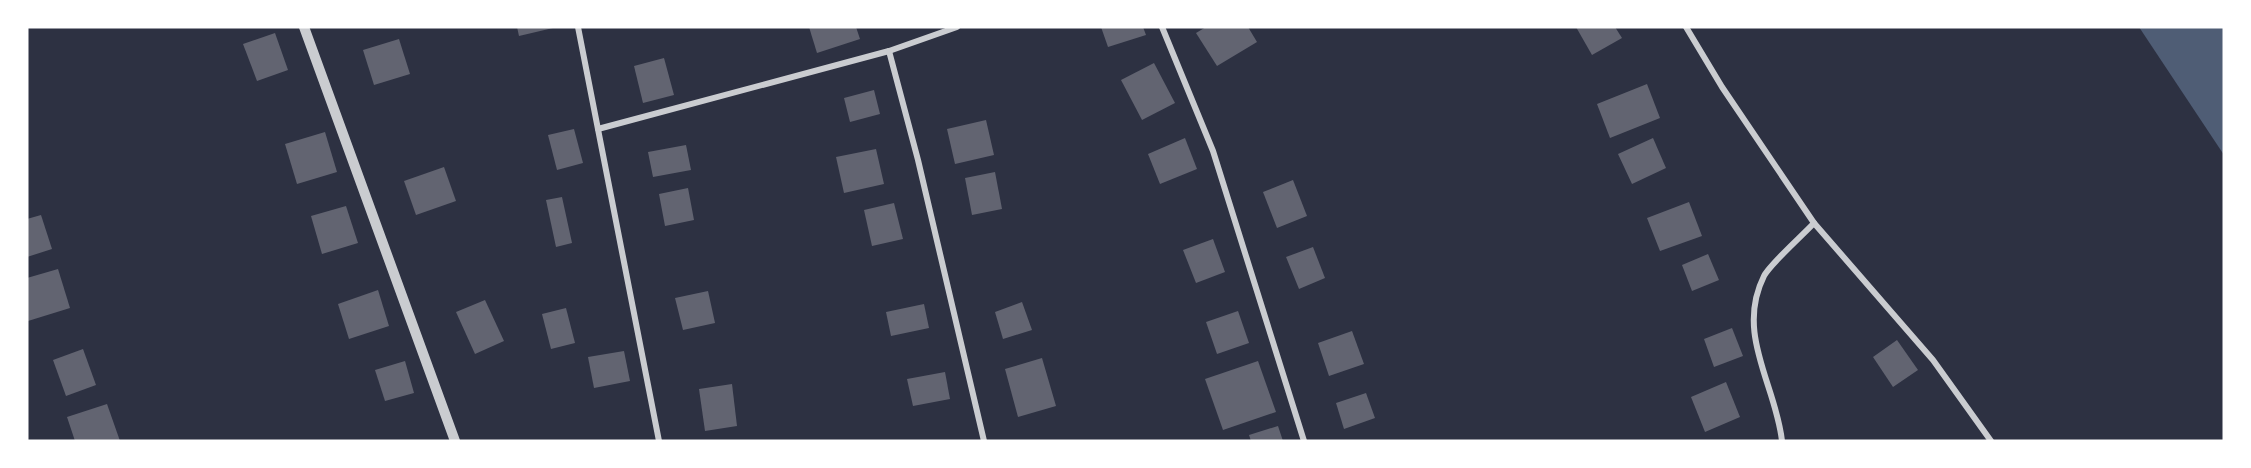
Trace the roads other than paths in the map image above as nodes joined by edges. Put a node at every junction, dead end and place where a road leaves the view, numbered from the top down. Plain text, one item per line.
1 (304, 27) edge
2 (579, 27) edge
3 (957, 27) edge
4 (1162, 27) edge
5 (1686, 27) edge
6 (889, 51) junction
7 (598, 129) junction
8 (1815, 223) junction
9 (455, 441) edge
10 (659, 441) edge
11 (984, 441) edge
12 (1304, 441) edge
13 (1782, 441) edge
14 (1991, 441) edge

1 - 9 street
2 - 7 street
3 - 6 street
4 - 12 street
5 - 8 street
6 - 7 street
6 - 11 street
7 - 10 street
8 - 13 street
8 - 14 street

